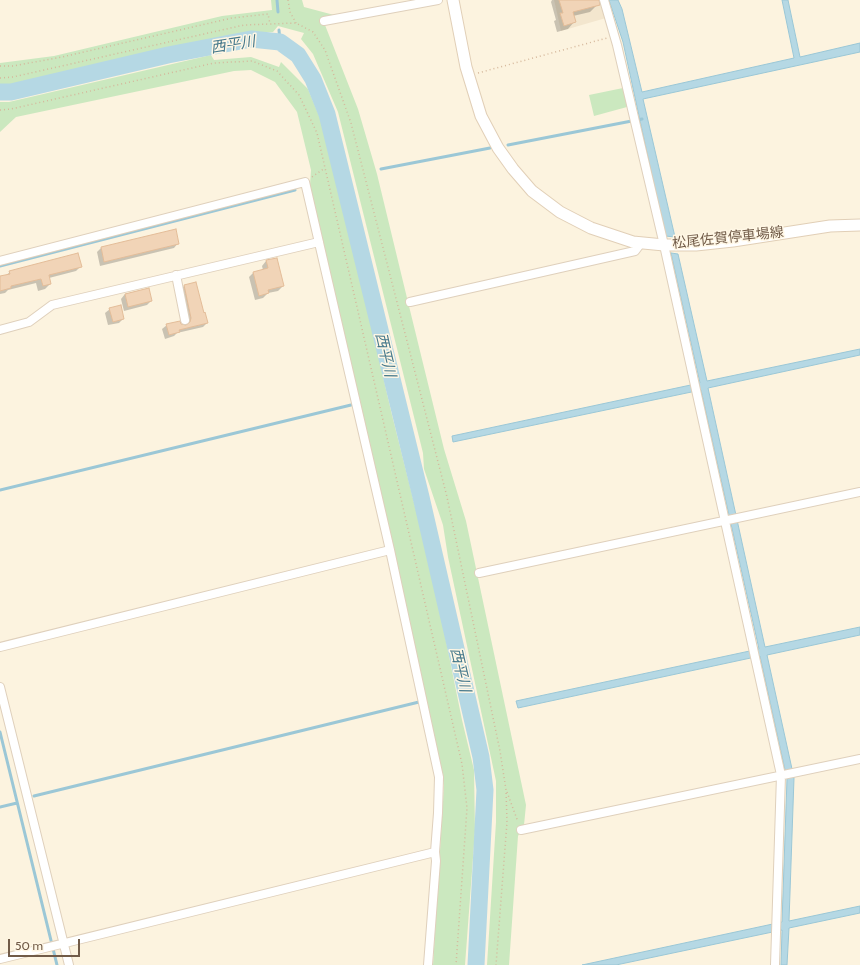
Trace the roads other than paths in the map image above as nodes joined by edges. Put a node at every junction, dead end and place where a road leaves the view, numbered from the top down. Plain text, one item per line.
1 (438, 0) edge
2 (453, 0) edge
3 (604, 0) edge
4 (324, 21) dead end
5 (860, 225) edge
6 (319, 242) junction
7 (641, 243) junction
8 (664, 245) junction
9 (0, 261) edge
10 (176, 275) junction
11 (410, 302) dead end
12 (185, 320) dead end
13 (0, 330) edge
14 (860, 492) edge
15 (725, 521) junction
16 (390, 550) junction
17 (479, 573) dead end
18 (0, 647) edge
19 (0, 687) edge
20 (860, 759) edge
21 (781, 775) junction
22 (520, 830) road end
23 (435, 852) junction
24 (64, 944) junction
25 (0, 960) edge
26 (69, 965) edge
27 (428, 965) edge
28 (775, 965) edge

1 - 4 street
2 - 7 main road, 松尾佐賀停車場線
3 - 8 street
5 - 8 main road, 松尾佐賀停車場線
6 - 9 street
6 - 10 street
6 - 16 street
7 - 8 main road, 松尾佐賀停車場線
7 - 11 street
8 - 15 street
10 - 12 street
10 - 13 street
14 - 15 street
15 - 17 street
15 - 21 street
16 - 18 street
16 - 23 street
19 - 24 street
20 - 21 street
21 - 22 street
21 - 28 street
23 - 24 street
23 - 27 street
24 - 25 street
24 - 26 street

